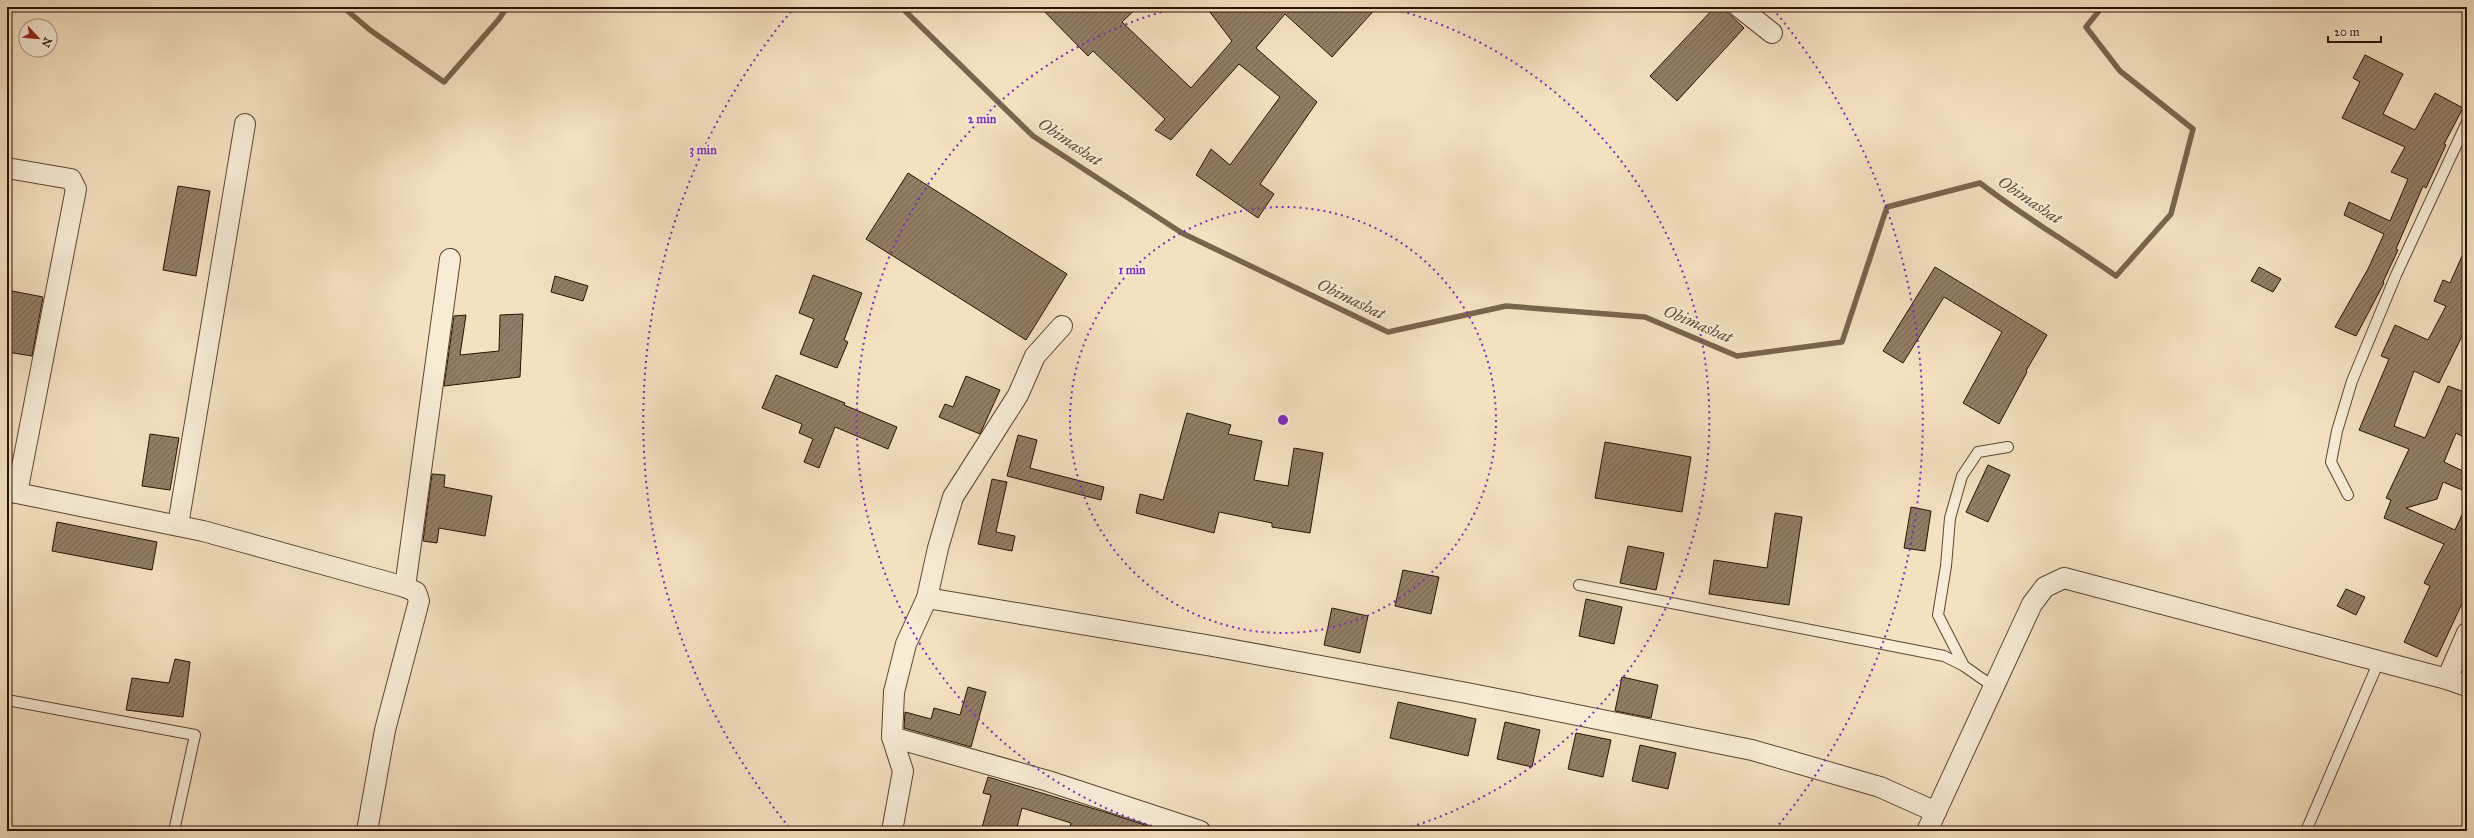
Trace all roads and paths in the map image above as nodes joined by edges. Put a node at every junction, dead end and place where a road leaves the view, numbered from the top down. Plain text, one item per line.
1 (1739, 7) edge
2 (1772, 33) dead end
3 (2467, 122) edge
4 (245, 124) dead end
5 (7, 168) edge
6 (450, 259) dead end
7 (1062, 326) dead end
8 (2008, 447) dead end
9 (12, 492) edge
10 (2348, 495) dead end
11 (178, 525) junction
12 (1579, 585) dead end
13 (405, 587) junction
14 (927, 598) junction
15 (2467, 632) edge
16 (2379, 661) junction
17 (1964, 666) junction
18 (2447, 679) junction
19 (2467, 686) edge
20 (1994, 687) junction
21 (7, 700) edge
22 (892, 736) junction
23 (1936, 812) junction
24 (174, 831) edge
25 (367, 831) edge
26 (892, 831) edge
27 (1200, 831) edge
28 (1927, 831) edge
29 (2306, 831) edge

1 - 2 street
3 - 10 lane
4 - 11 street
5 - 9 street
6 - 13 street
7 - 14 street
8 - 17 lane
9 - 11 street
11 - 13 street
12 - 17 lane
13 - 25 street
14 - 22 street
14 - 23 street
15 - 18 street
16 - 18 street
16 - 20 street
16 - 29 lane
17 - 20 lane
18 - 19 street
20 - 23 street
21 - 24 lane
22 - 26 street
22 - 27 street
23 - 28 street

